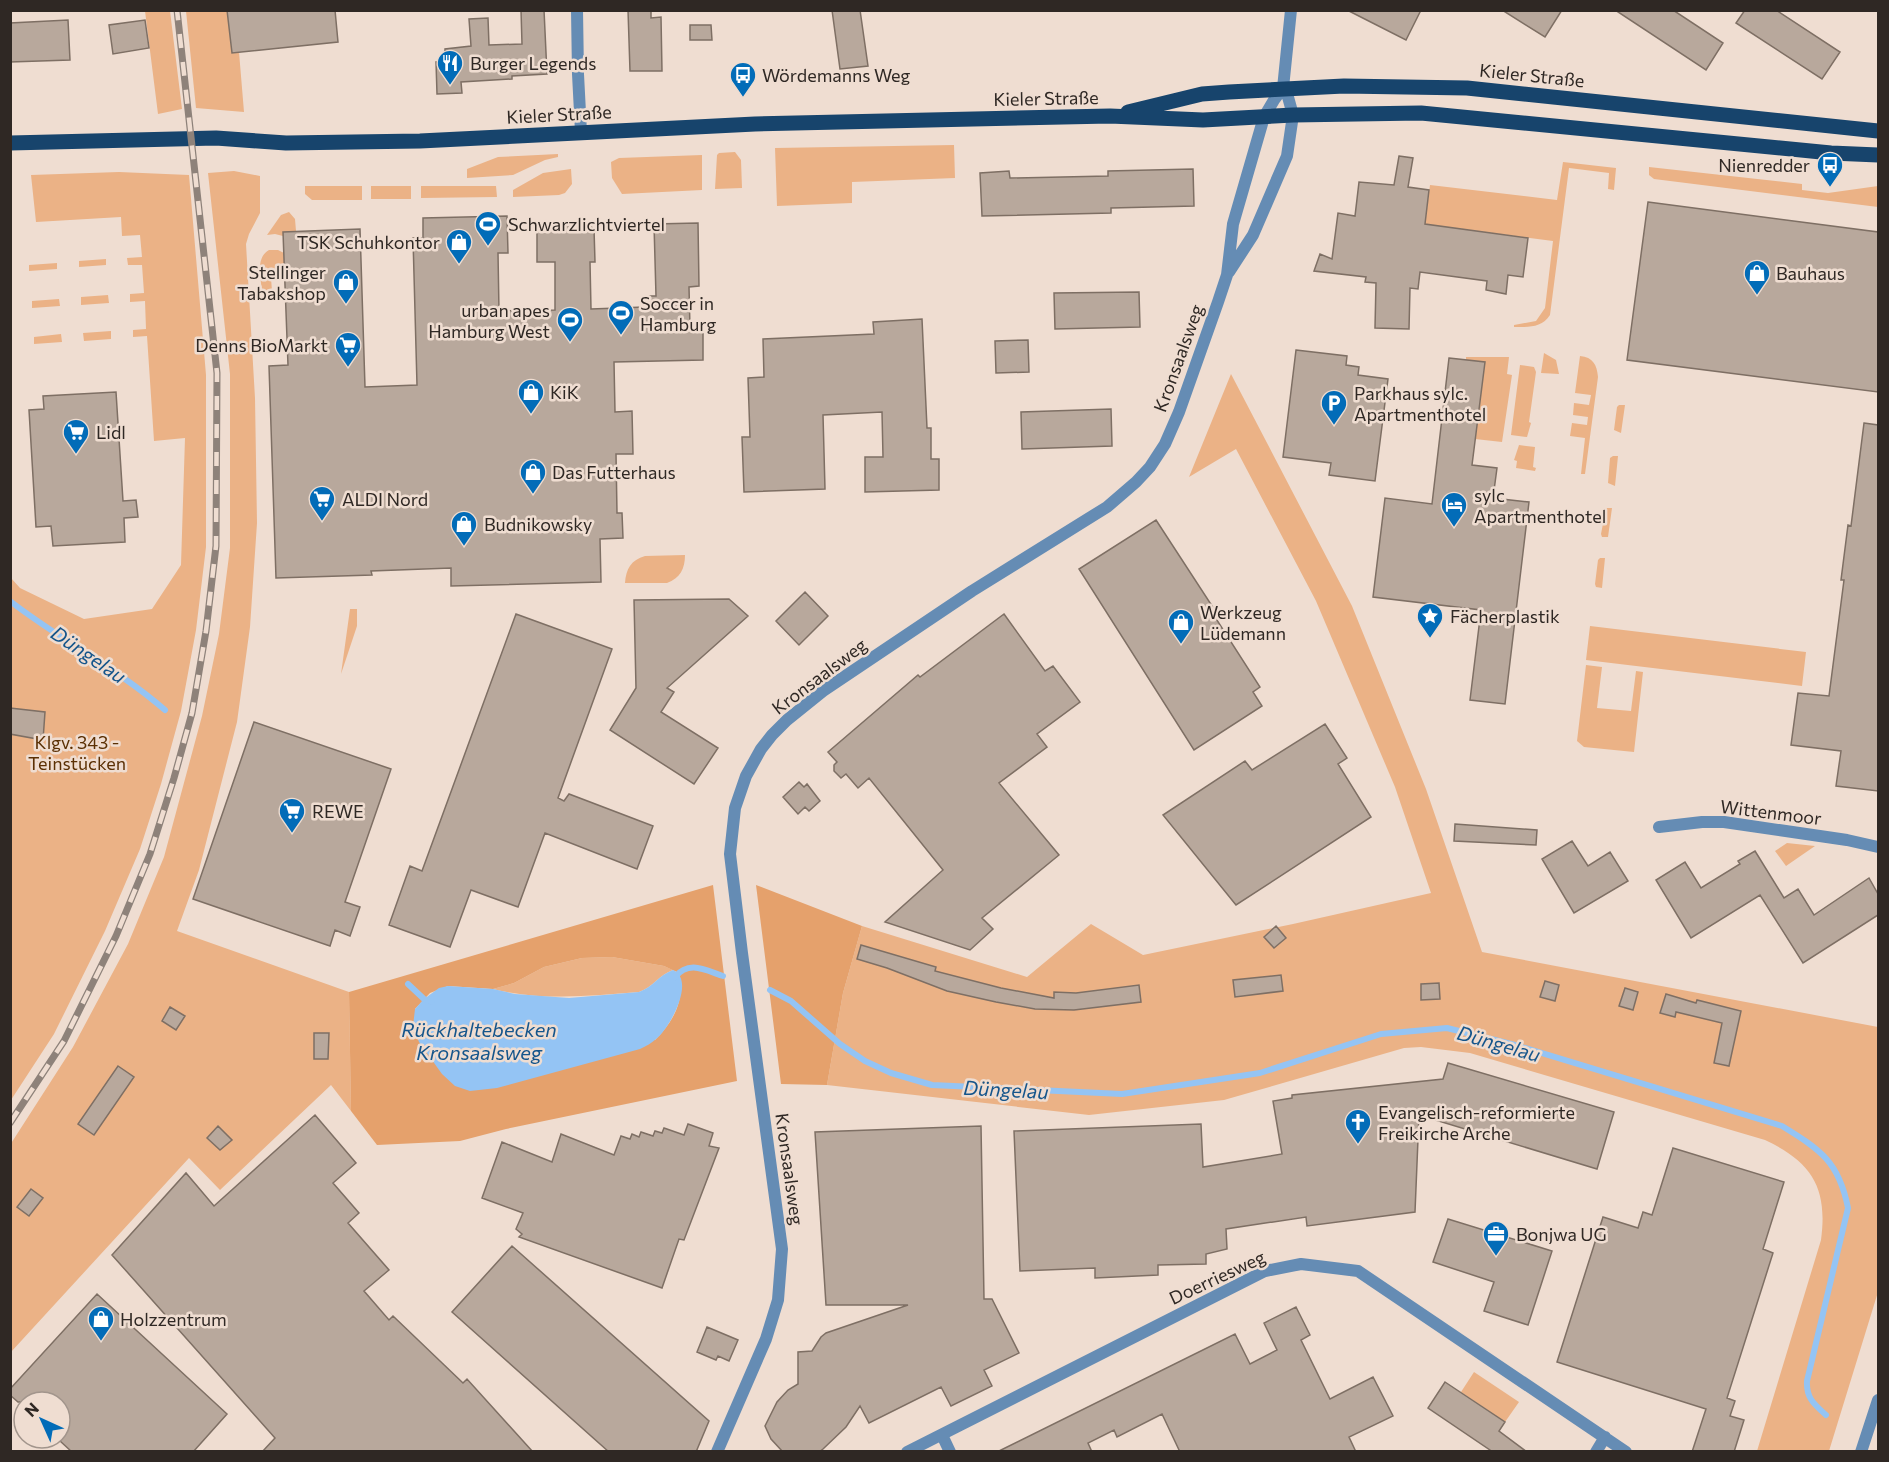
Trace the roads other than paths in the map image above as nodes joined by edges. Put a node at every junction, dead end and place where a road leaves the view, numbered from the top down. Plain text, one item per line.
1 (577, 10) edge
2 (1291, 10) edge
3 (1283, 88) junction
4 (1293, 115) junction
5 (1110, 116) junction
6 (1264, 117) junction
7 (1878, 131) edge
8 (581, 132) junction
9 (10, 144) edge
10 (1878, 155) edge
11 (1227, 275) junction
12 (1659, 828) dead end
13 (1878, 847) edge
14 (1878, 1401) edge
15 (942, 1435) junction
16 (1605, 1437) junction
17 (717, 1452) edge
18 (907, 1452) edge
19 (950, 1452) edge
20 (1596, 1452) edge
21 (1626, 1452) edge
22 (1861, 1452) edge

1 - 8 street
2 - 3 street
3 - 4 street, Kronsaalsweg
3 - 5 main road, Kieler Straße
3 - 6 street, Kronsaalsweg
3 - 7 main road, Kieler Straße
4 - 6 main road, Kieler Straße
4 - 10 main road, Kieler Straße
4 - 11 street, Kronsaalsweg
5 - 6 main road, Kieler Straße
5 - 8 main road, Kieler Straße
6 - 11 street, Kronsaalsweg
8 - 9 main road, Kieler Straße
11 - 17 street, Kronsaalsweg
12 - 13 street, Wittenmoor
14 - 22 street
15 - 16 street, Doerriesweg
15 - 18 street, Doerriesweg
15 - 19 street
16 - 20 street
16 - 21 street, Doerriesweg

